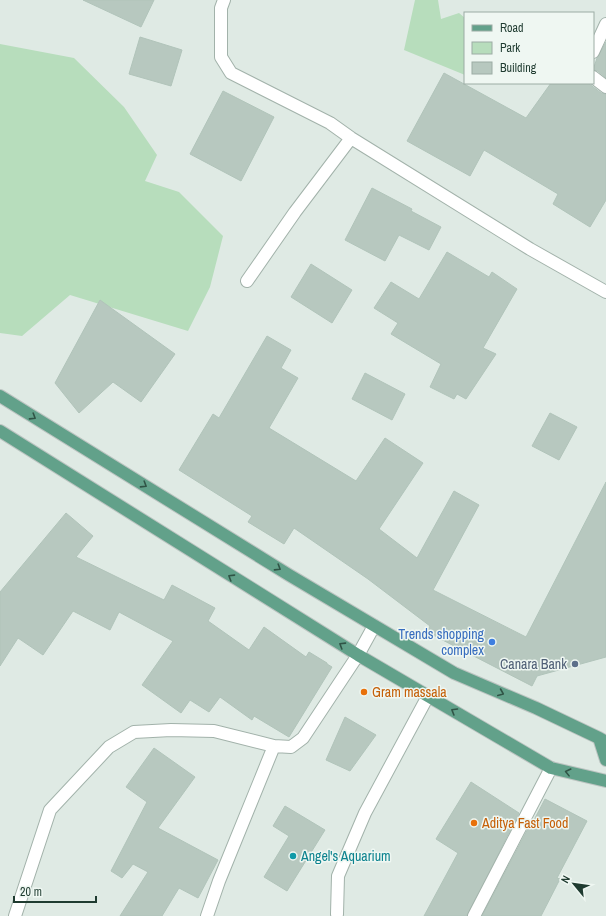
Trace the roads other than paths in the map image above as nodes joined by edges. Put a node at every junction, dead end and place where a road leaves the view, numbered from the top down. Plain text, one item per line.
1 (224, 0) edge
2 (606, 24) edge
3 (594, 50) edge
4 (594, 78) edge
5 (606, 87) edge
6 (351, 138) junction
7 (247, 281) dead end
8 (606, 292) edge
9 (0, 396) edge
10 (0, 431) edge
11 (374, 626) junction
12 (358, 655) junction
13 (428, 696) junction
14 (604, 737) edge
15 (274, 746) junction
16 (606, 760) edge
17 (551, 768) junction
18 (606, 782) edge
19 (337, 914) dead end
20 (15, 916) edge
21 (207, 916) edge
22 (474, 916) edge

1 - 6 street
2 - 3 street
4 - 5 street
6 - 7 street
6 - 8 street
9 -> 11 main road
12 -> 10 main road
11 - 12 street
11 -> 14 main road
12 - 13 main road
12 - 15 street
17 -> 13 main road
13 - 19 street
14 - 16 main road
15 - 20 street
15 - 21 street
18 -> 17 main road
17 - 22 street

